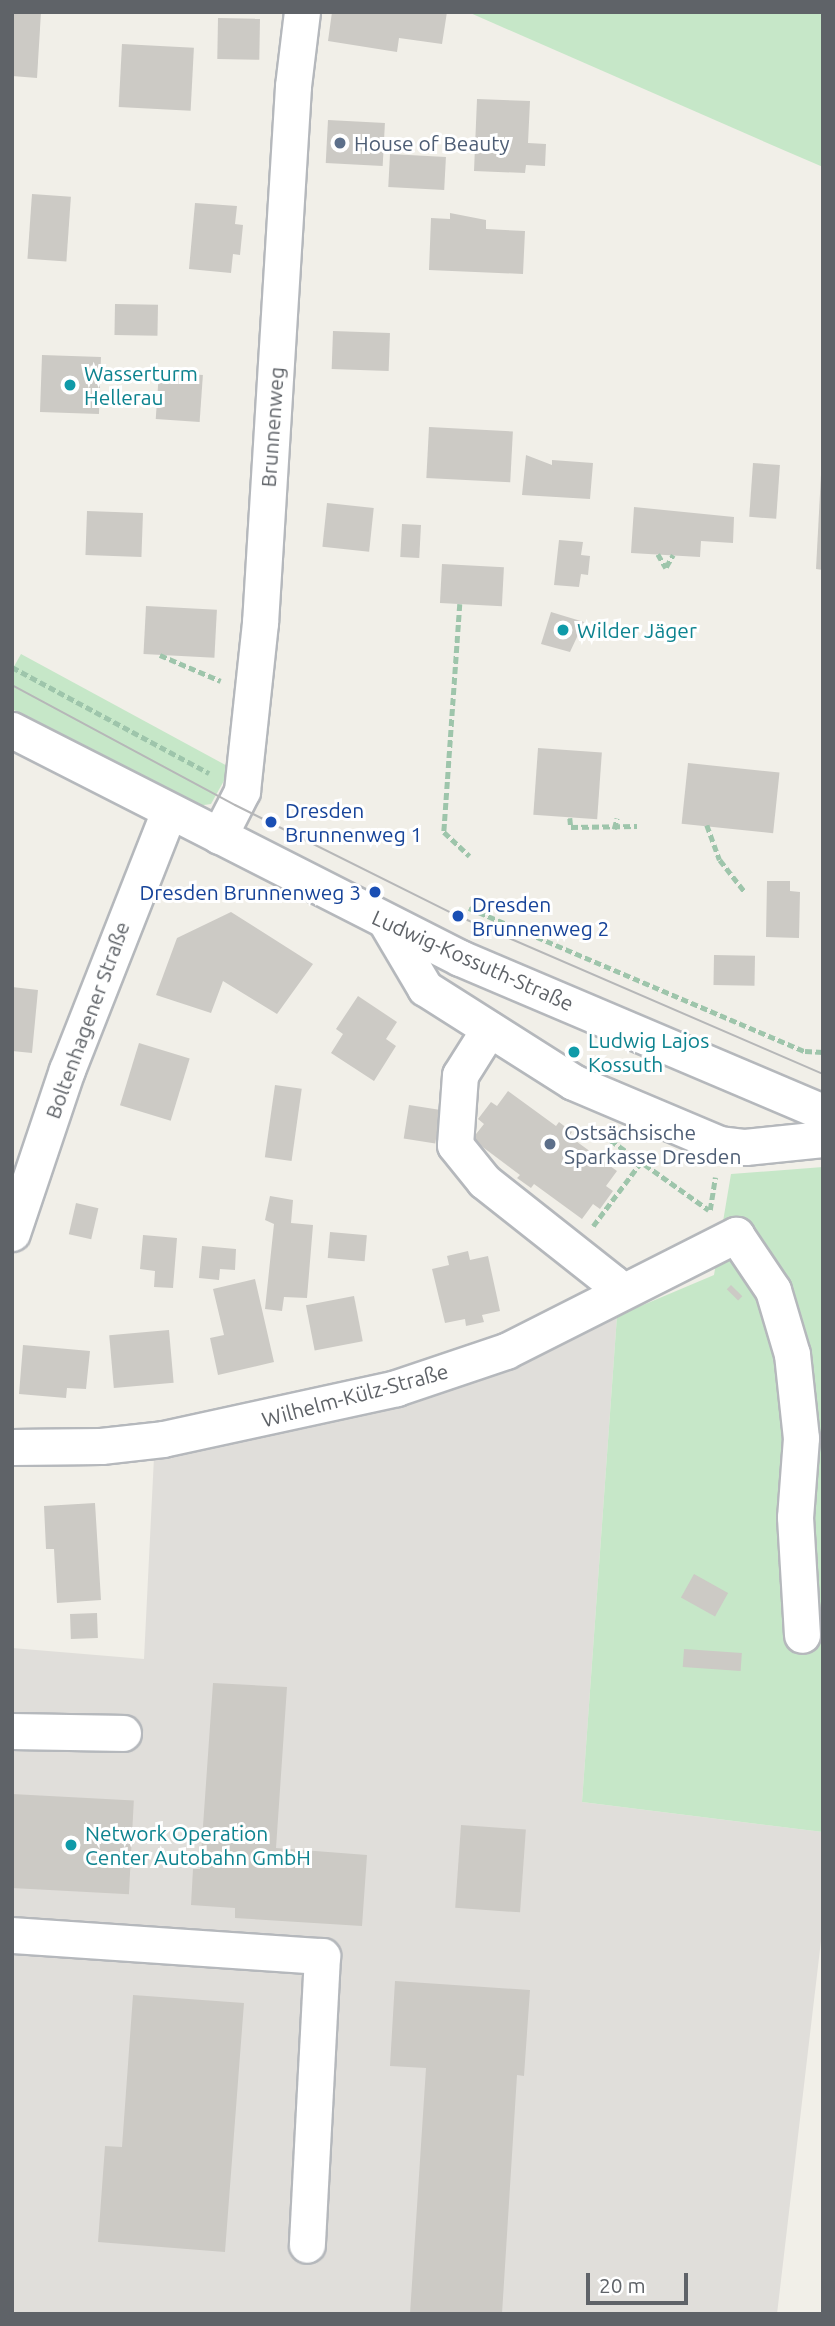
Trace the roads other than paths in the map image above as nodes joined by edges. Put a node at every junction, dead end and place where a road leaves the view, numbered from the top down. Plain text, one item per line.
1 (302, 12) edge
2 (12, 730) edge
3 (169, 811) junction
4 (219, 836) junction
5 (386, 922) junction
6 (489, 1028) junction
7 (823, 1112) edge
8 (823, 1139) edge
9 (12, 1233) edge
10 (619, 1292) junction
11 (12, 1447) edge
12 (802, 1635) dead end
13 (12, 1731) edge
14 (123, 1733) dead end
15 (12, 1935) edge
16 (307, 2245) dead end

1 - 4 street, Brunnenweg
2 - 3 street, Ludwig-Kossuth-Straße
3 - 4 street, Ludwig-Kossuth-Straße
3 - 9 street, Boltenhagener Straße
4 - 5 street, Ludwig-Kossuth-Straße
5 - 6 street
5 - 7 street, Ludwig-Kossuth-Straße
6 - 8 street
6 - 10 street
10 - 11 street, Wilhelm-Külz-Straße
10 - 12 street, Wilhelm-Külz-Straße
13 - 14 street
15 - 16 street

